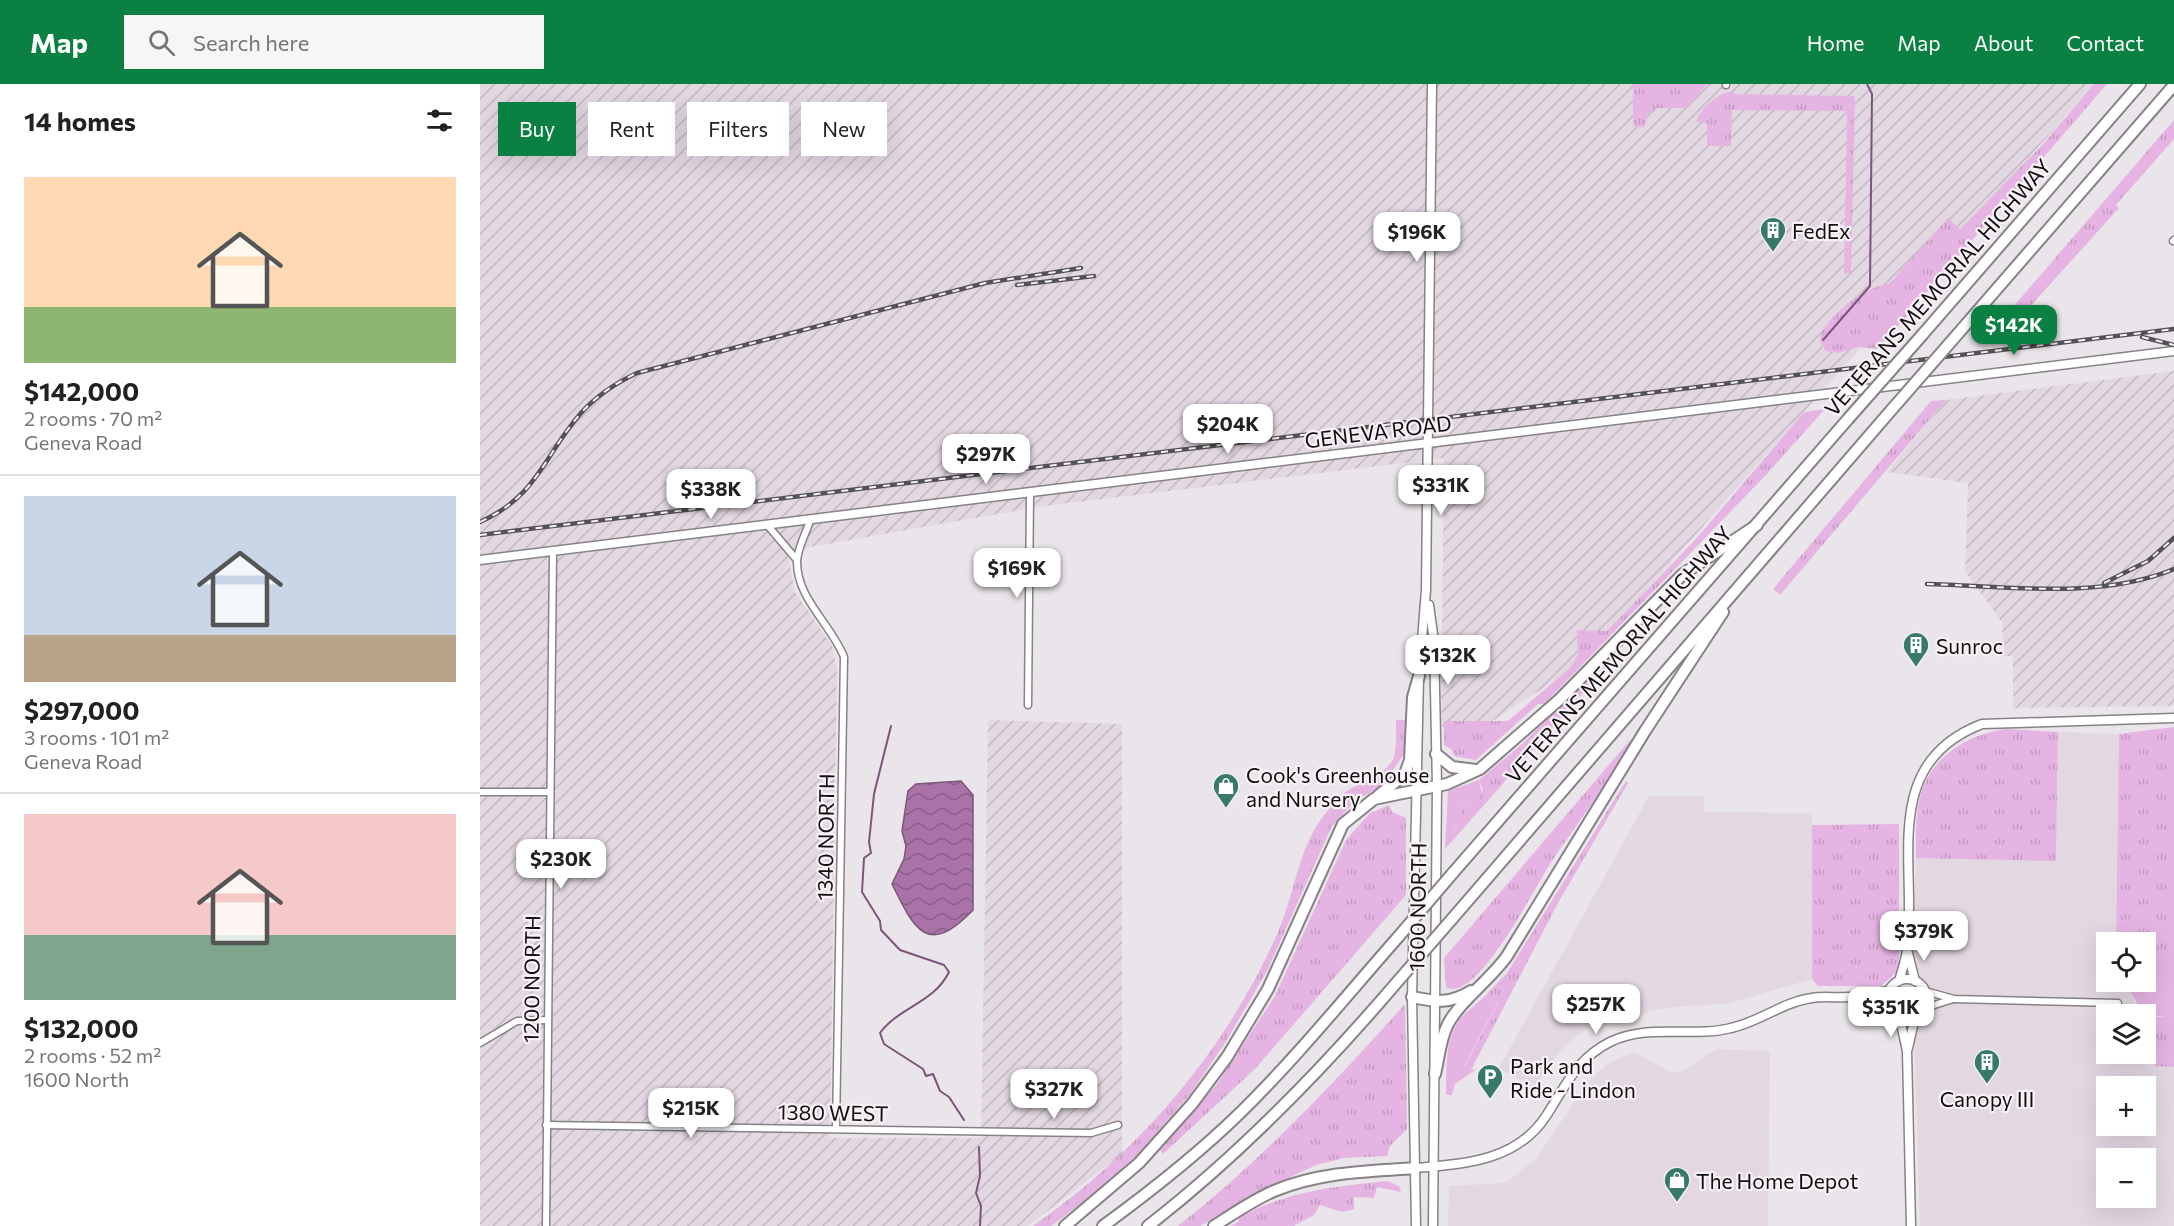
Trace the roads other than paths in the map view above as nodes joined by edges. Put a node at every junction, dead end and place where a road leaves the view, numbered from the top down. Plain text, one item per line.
1 (1432, 84) edge
2 (2140, 84) edge
3 (2174, 85) edge
4 (2174, 351) edge
5 (1429, 442) junction
6 (1030, 493) junction
7 (810, 521) junction
8 (1756, 525) junction
9 (769, 526) junction
10 (553, 553) junction
11 (480, 560) edge
12 (797, 560) junction
13 (1747, 576) junction
14 (1426, 590) junction
15 (1419, 676) junction
16 (1028, 705) dead end
17 (2174, 718) edge
18 (1436, 754) junction
19 (1480, 769) junction
20 (1437, 786) junction
21 (1417, 789) junction
22 (480, 792) edge
23 (550, 792) junction
24 (1374, 799) junction
25 (1907, 949) junction
26 (1899, 981) junction
27 (1915, 981) junction
28 (1484, 984) junction
29 (1888, 991) junction
30 (1925, 991) junction
31 (1412, 997) junction
32 (1850, 997) junction
33 (1954, 999) junction
34 (1434, 1002) junction
35 (2118, 1003) dead end
36 (1888, 1008) junction
37 (1924, 1008) junction
38 (1916, 1017) junction
39 (1900, 1018) junction
40 (546, 1020) junction
41 (480, 1043) edge
42 (1907, 1051) junction
43 (1434, 1074) junction
44 (546, 1125) junction
45 (1118, 1125) dead end
46 (836, 1128) junction
47 (1435, 1166) junction
48 (1416, 1167) junction
49 (546, 1226) edge
50 (1065, 1226) edge
51 (1103, 1226) edge
52 (1148, 1226) edge
53 (1214, 1226) edge
54 (1416, 1226) edge
55 (1433, 1226) edge
56 (1911, 1226) edge

1 - 5 main road, 1600 NORTH
2 - 8 highway, VETERANS MEMORIAL HIGHWAY, bridge
3 - 13 highway, bridge
4 - 5 main road, GENEVA ROAD
5 - 6 main road, GENEVA ROAD
5 - 14 main road, 1600 NORTH
6 - 7 main road, GENEVA ROAD
6 - 16 street
7 - 9 main road, GENEVA ROAD
7 - 12 street
8 - 19 highway
8 - 51 highway, VETERANS MEMORIAL HIGHWAY, bridge
9 - 10 main road, GENEVA ROAD
9 - 12 street
10 - 11 main road, GENEVA ROAD
10 - 23 street, 1200 NORTH
12 - 46 street, 1340 NORTH
13 - 28 highway
13 - 52 highway, bridge
14 - 15 main road, 1600 NORTH
14 - 18 main road, 1600 NORTH
15 - 21 main road, 1600 NORTH
15 - 24 highway
17 - 25 main road
18 - 19 highway
18 - 20 main road, 1600 NORTH
19 - 20 highway
20 - 21 highway
20 - 34 main road, 1600 NORTH
21 - 24 highway
21 - 31 main road, 1600 NORTH
22 - 23 street
23 - 40 street, 1200 NORTH
24 - 50 highway
25 - 26 main road
25 - 27 main road
26 - 27 main road
26 - 29 main road
27 - 30 main road
28 - 34 highway
28 - 43 highway
29 - 32 main road
29 - 36 main road
30 - 33 street
30 - 37 main road
31 - 34 highway
31 - 48 main road, 1600 NORTH
32 - 36 main road
32 - 47 main road
33 - 35 street
33 - 37 street
34 - 43 main road, 1600 NORTH
36 - 39 main road
37 - 38 main road
38 - 39 main road
38 - 42 main road
39 - 42 main road
40 - 41 street
40 - 44 street, 1200 NORTH
42 - 56 main road
43 - 47 main road, 1600 NORTH
44 - 46 street, 1380 WEST
44 - 49 street, 1200 NORTH
45 - 46 street, 1380 WEST
47 - 48 main road
47 - 55 main road, 1600 NORTH
48 - 53 highway
48 - 54 main road, 1600 NORTH

